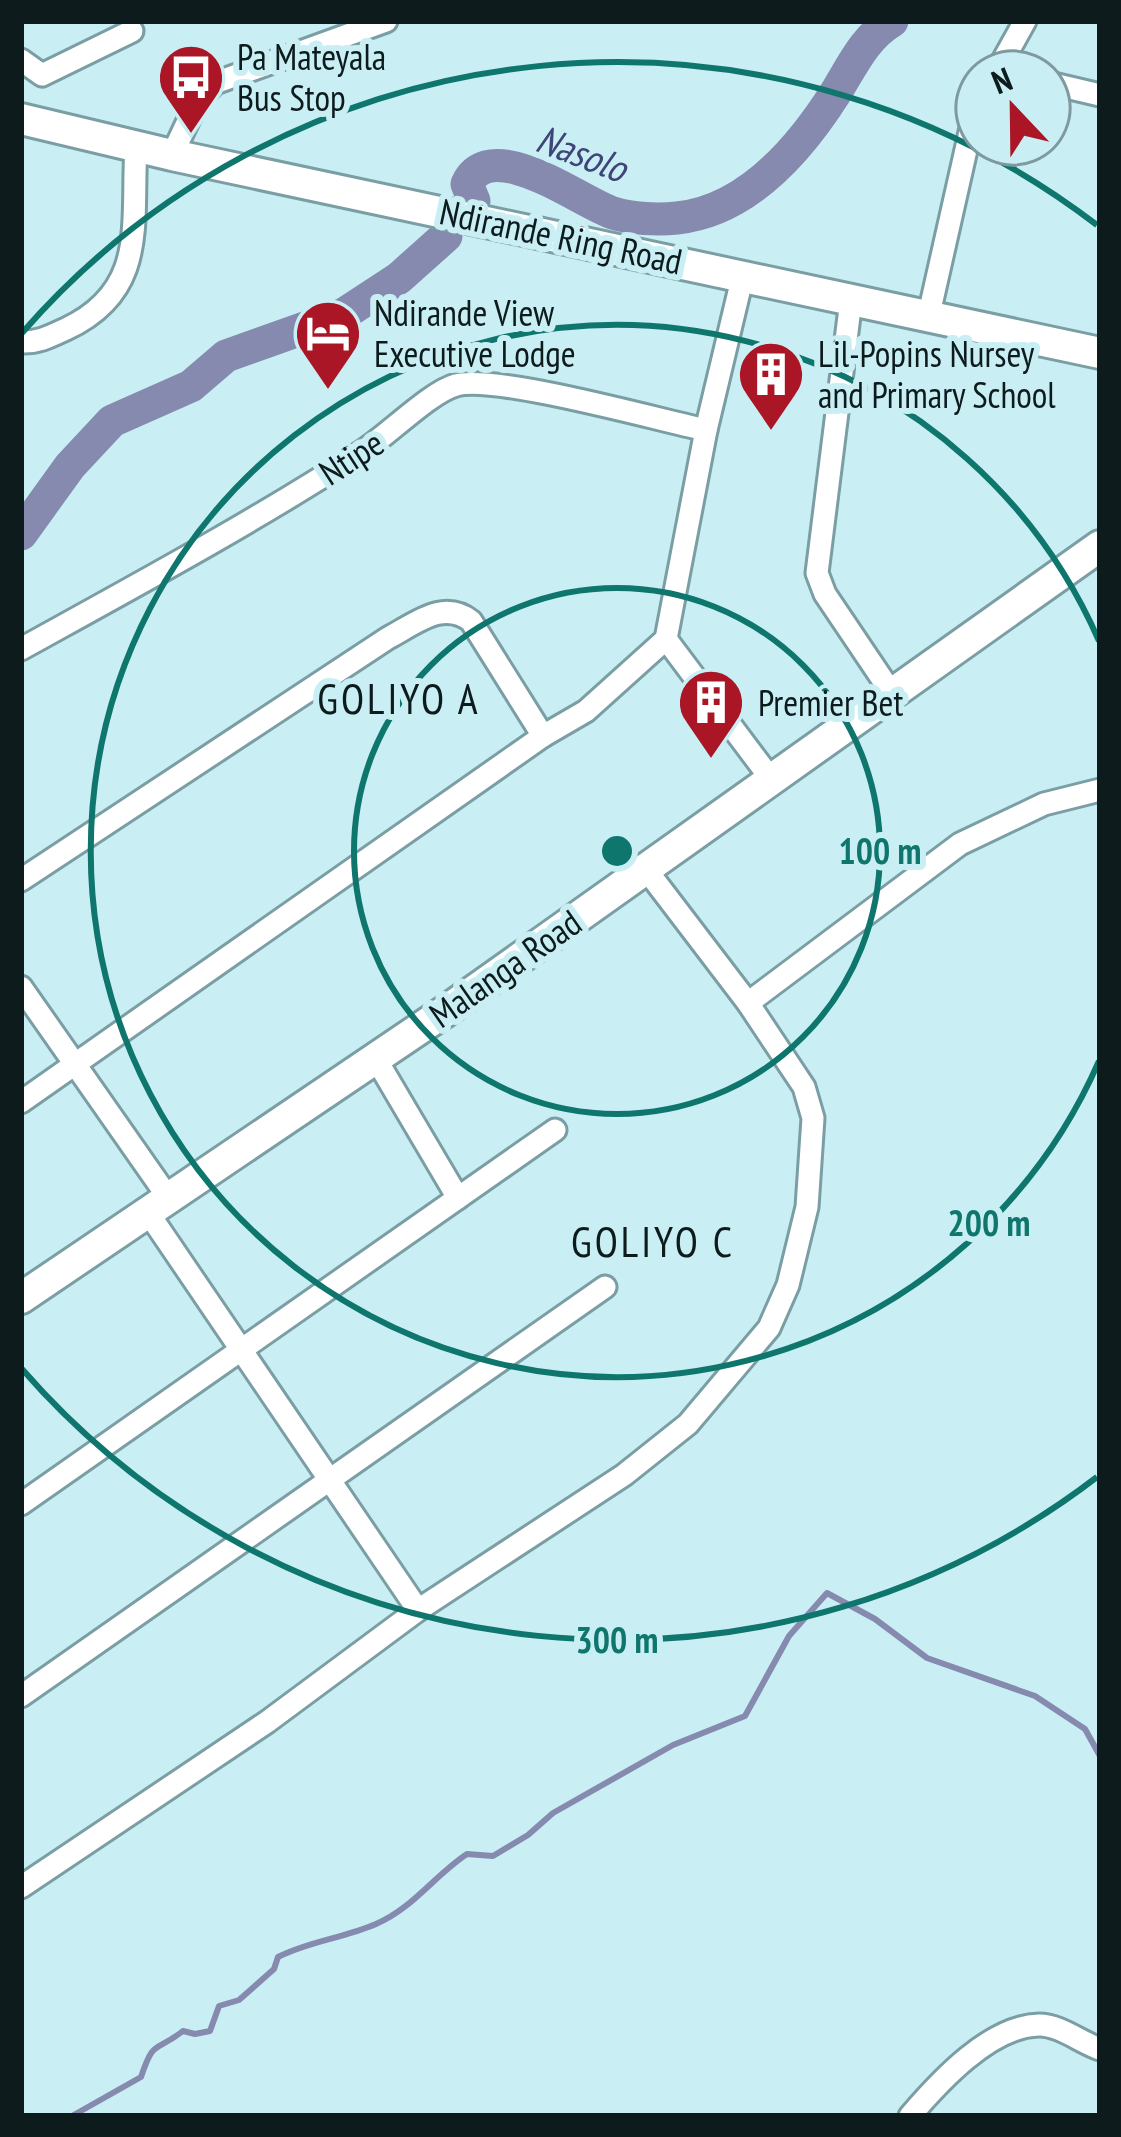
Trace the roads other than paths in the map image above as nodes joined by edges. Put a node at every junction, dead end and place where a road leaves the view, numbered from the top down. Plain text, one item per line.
1 (386, 21) edge
2 (1025, 21) edge
3 (132, 31) dead end
4 (1009, 48) edge
5 (21, 60) edge
6 (21, 119) edge
7 (136, 146) junction
8 (172, 155) junction
9 (962, 168) edge
10 (743, 275) junction
11 (850, 300) junction
12 (929, 314) junction
13 (21, 342) edge
14 (1100, 353) edge
15 (706, 430) junction
16 (1100, 546) edge
17 (666, 639) junction
18 (21, 649) edge
19 (893, 695) junction
20 (543, 736) junction
21 (771, 779) junction
22 (1100, 790) edge
23 (645, 868) junction
24 (21, 880) edge
25 (21, 987) edge
26 (748, 1003) junction
27 (376, 1059) junction
28 (76, 1063) junction
29 (21, 1102) edge
30 (555, 1130) dead end
31 (458, 1198) junction
32 (159, 1207) junction
33 (605, 1287) dead end
34 (21, 1298) edge
35 (240, 1350) junction
36 (329, 1481) junction
37 (21, 1504) edge
38 (418, 1610) junction
39 (21, 1696) edge
40 (21, 1887) edge
41 (1100, 2049) edge
42 (910, 2116) edge

1 - 8 street
2 - 4 street
3 - 5 street
6 - 7 street, Ndirande Ring Road
7 - 8 street, Ndirande Ring Road
7 - 13 street
8 - 10 street, Ndirande Ring Road
9 - 12 street
10 - 11 street, Ndirande Ring Road
10 - 15 street
11 - 12 street, Ndirande Ring Road
11 - 19 street
12 - 14 street, Ndirande Ring Road
15 - 17 street
15 - 18 street, Ntipe
16 - 19 street, Malanga Road
17 - 20 street
17 - 21 street
19 - 21 street, Malanga Road
20 - 24 street
20 - 28 street
21 - 23 street, Malanga Road
22 - 26 street
23 - 26 street
23 - 27 street, Malanga Road
25 - 28 street
26 - 38 street
27 - 31 street
27 - 32 street, Malanga Road
28 - 29 street
28 - 32 street
30 - 31 street
31 - 35 street
32 - 34 street, Malanga Road
32 - 35 street
33 - 36 street
35 - 36 street
35 - 37 street
36 - 38 street
36 - 39 street
38 - 40 street
41 - 42 street

